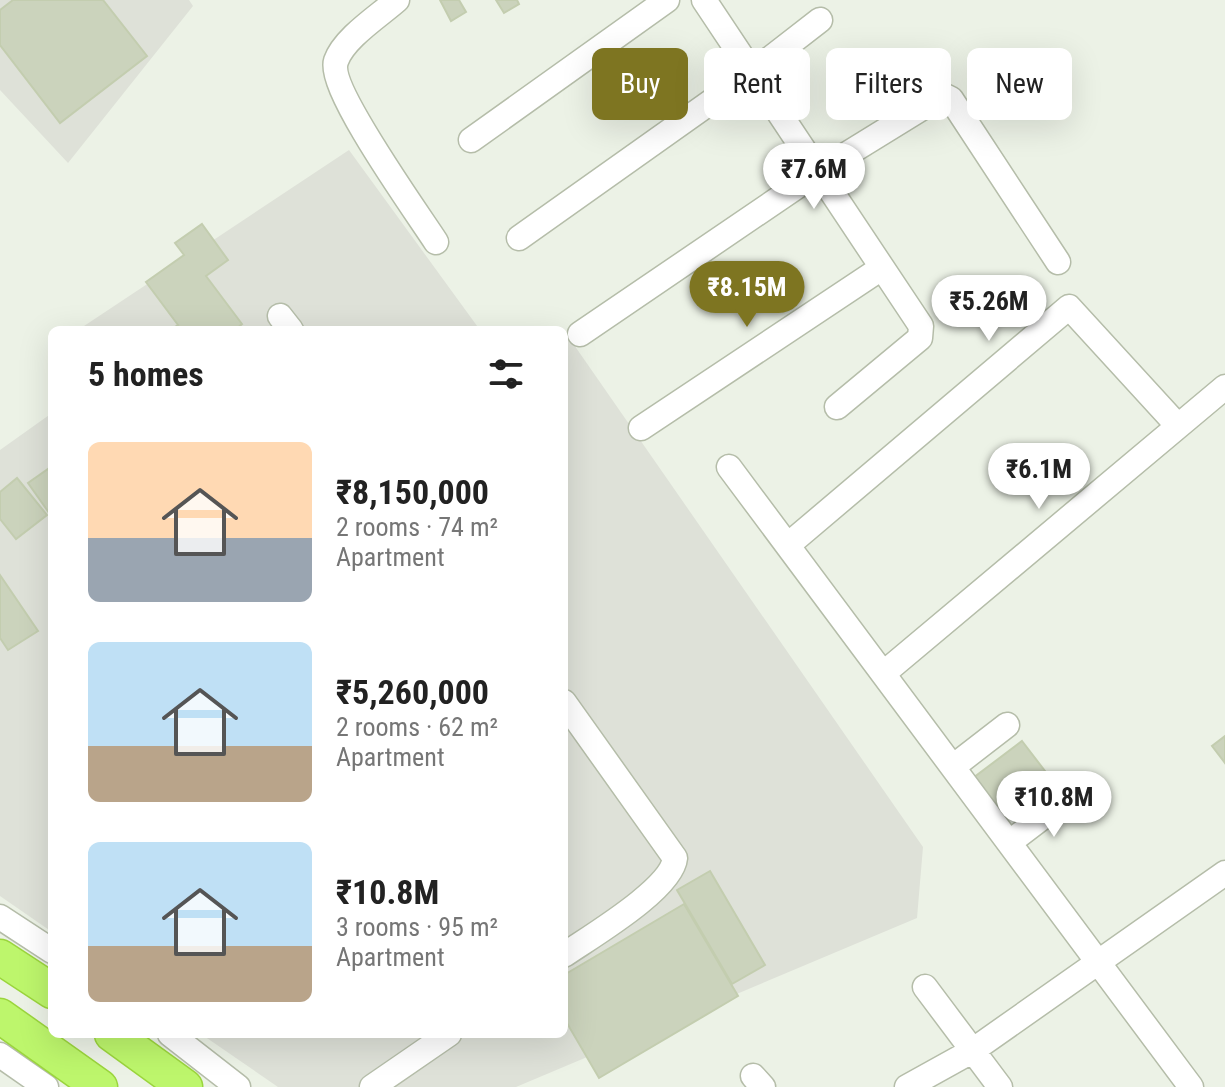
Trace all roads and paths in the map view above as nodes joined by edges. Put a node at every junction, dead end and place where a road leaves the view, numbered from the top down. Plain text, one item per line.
1 (397, 0) edge
2 (667, 0) edge
3 (704, 0) edge
4 (820, 20) dead end
5 (737, 48) edge
6 (784, 48) edge
7 (704, 107) edge
8 (784, 120) edge
9 (471, 140) dead end
10 (818, 172) junction
11 (519, 238) dead end
12 (436, 242) dead end
13 (1058, 262) dead end
14 (880, 269) junction
15 (580, 334) dead end
16 (1225, 387) edge
17 (837, 407) dead end
18 (1178, 426) junction
19 (641, 428) dead end
20 (729, 467) dead end
21 (788, 545) junction
22 (884, 673) junction
23 (568, 708) edge
24 (1007, 725) dead end
25 (954, 766) junction
26 (1069, 797) dead end
27 (1010, 842) junction
28 (1225, 874) edge
29 (0, 917) edge
30 (48, 948) edge
31 (568, 952) edge
32 (0, 957) edge
33 (1099, 962) junction
34 (925, 987) dead end
35 (48, 988) edge
36 (0, 1016) edge
37 (118, 1038) edge
38 (175, 1038) edge
39 (443, 1038) edge
40 (972, 1051) junction
41 (0, 1055) edge
42 (46, 1087) edge
43 (100, 1087) edge
44 (185, 1087) edge
45 (238, 1087) edge
46 (372, 1087) edge
47 (907, 1087) edge
48 (1000, 1087) edge
49 (1191, 1087) edge

1 - 12 street
2 - 9 street
3 - 5 street
4 - 6 street
7 - 11 street
8 - 10 street
10 - 13 street
10 - 14 street
10 - 15 street
14 - 17 street
14 - 19 street
16 - 18 street
18 - 21 street
18 - 22 street
20 - 21 street
21 - 22 street
22 - 25 street
23 - 31 street
24 - 25 street
25 - 27 street
26 - 27 street
27 - 33 street
28 - 33 street
29 - 30 street
32 - 35 highway
33 - 40 street
33 - 49 street
34 - 40 street
36 - 43 highway
37 - 44 highway
38 - 45 street
39 - 46 street
40 - 47 street
40 - 48 street
41 - 42 street

